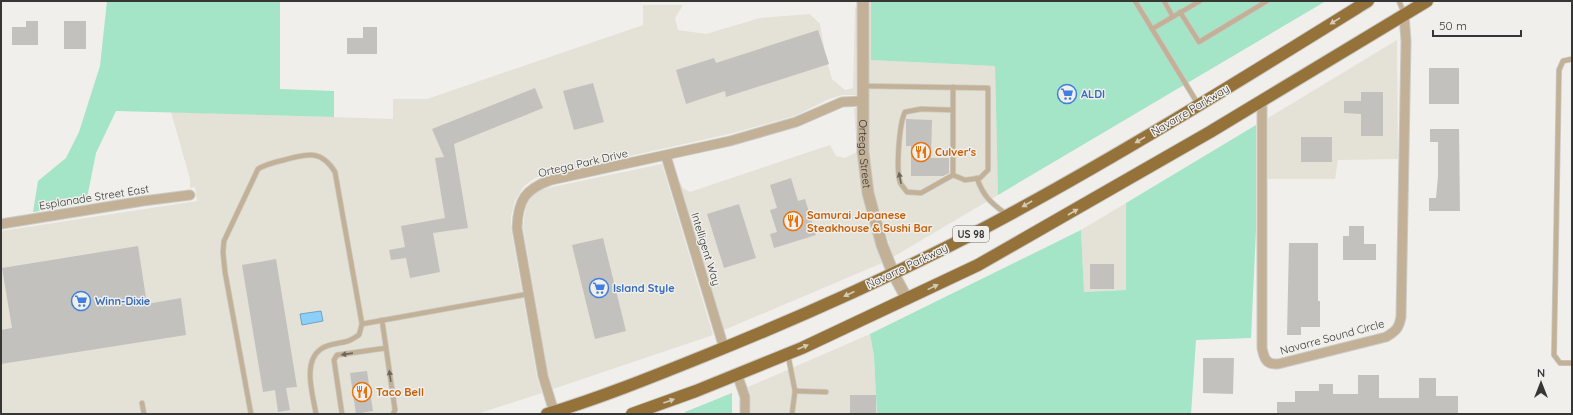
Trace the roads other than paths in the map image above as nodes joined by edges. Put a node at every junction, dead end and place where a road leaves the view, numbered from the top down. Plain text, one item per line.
1 (862, 1) edge
2 (1135, 1) edge
3 (1164, 1) edge
4 (1200, 1) edge
5 (1267, 1) edge
6 (1368, 1) edge
7 (1399, 1) edge
8 (1428, 1) edge
9 (1180, 12) junction
10 (1404, 15) junction
11 (1172, 17) junction
12 (1152, 29) junction
13 (1572, 59) edge
14 (862, 86) junction
15 (953, 87) junction
16 (862, 101) junction
17 (1262, 101) junction
18 (1199, 105) junction
19 (953, 110) junction
20 (666, 156) junction
21 (953, 175) junction
22 (977, 178) junction
23 (190, 195) dead end
24 (1007, 215) junction
25 (1, 224) edge
26 (893, 273) junction
27 (528, 294) junction
28 (907, 299) junction
29 (382, 320) junction
30 (362, 324) junction
31 (386, 348) junction
32 (724, 348) junction
33 (788, 353) junction
34 (1572, 364) edge
35 (737, 374) junction
36 (795, 391) junction
37 (826, 392) dead end
38 (142, 403) dead end
39 (550, 413) edge
40 (144, 414) edge
41 (251, 414) edge
42 (316, 414) edge
43 (342, 414) edge
44 (393, 414) edge
45 (632, 414) edge
46 (745, 414) edge
47 (792, 414) edge

1 - 14 street, Ortega Street
2 - 12 lane
3 - 11 lane
4 - 9 lane
5 - 9 lane
6 -> 18 highway, Navarre Parkway / US 98
7 - 10 lane
8 - 10 highway, US 98
9 - 11 lane
10 - 17 highway, US 98
10 - 17 street, Navarre Sound Circle
11 - 12 lane
12 - 18 lane
13 - 34 lane
14 - 15 lane
14 - 16 street, Ortega Street
15 - 19 lane
15 - 22 lane
16 - 20 street, Ortega Park Drive
16 - 26 street, Ortega Street
28 -> 17 highway, US 98
18 -> 24 highway, Navarre Parkway / US 98
19 - 21 lane
21 -> 19 lane
20 - 27 street, Ortega Park Drive
20 - 32 street, Intelligent Way
21 - 22 lane
22 - 24 lane
23 - 25 street, Esplanade Street East
24 - 26 highway, Navarre Parkway / US 98
26 - 28 street, Ortega Street
26 -> 32 highway, Navarre Parkway / US 98
27 - 29 lane
27 - 39 street, Ortega Park Drive
33 -> 28 highway, US 98
29 - 30 lane
29 - 31 lane
30 - 41 lane
30 - 42 lane
31 -> 43 lane
44 -> 31 lane
32 - 39 highway, Navarre Parkway / US 98
33 - 35 highway, US 98
33 - 36 lane
45 -> 35 highway, US 98
35 - 46 street
36 - 37 lane
36 - 47 lane
38 - 40 lane

